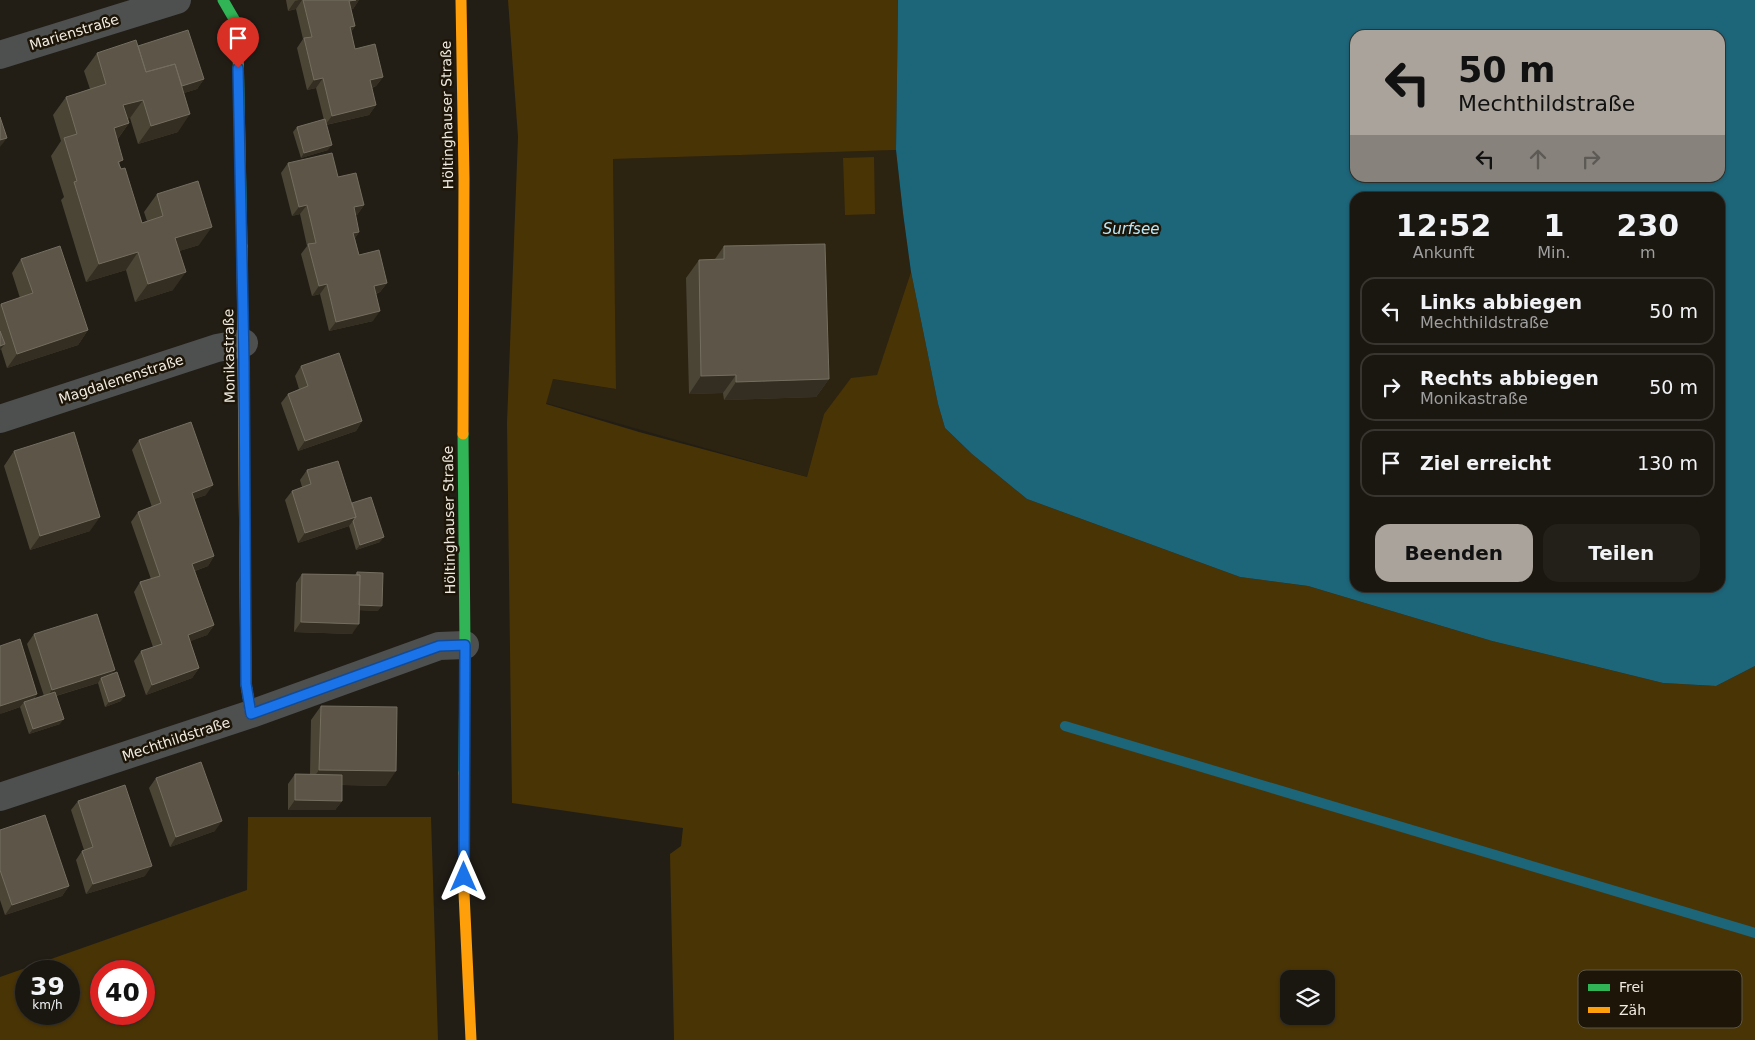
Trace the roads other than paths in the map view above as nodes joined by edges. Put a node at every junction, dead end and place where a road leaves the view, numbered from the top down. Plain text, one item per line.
1 (177, 0) edge
2 (223, 0) edge
3 (461, 0) edge
4 (0, 56) edge
5 (244, 343) junction
6 (0, 419) edge
7 (465, 645) junction
8 (251, 714) junction
9 (0, 797) edge
10 (471, 1040) edge

1 - 4 street, Marienstraße
2 - 5 street, Monikastraße
3 - 7 street, Höltinghauser Straße
5 - 6 street, Magdalenenstraße
5 - 8 street, Monikastraße
7 - 8 street, Mechthildstraße
7 - 10 street, Höltinghauser Straße
8 - 9 street, Mechthildstraße

